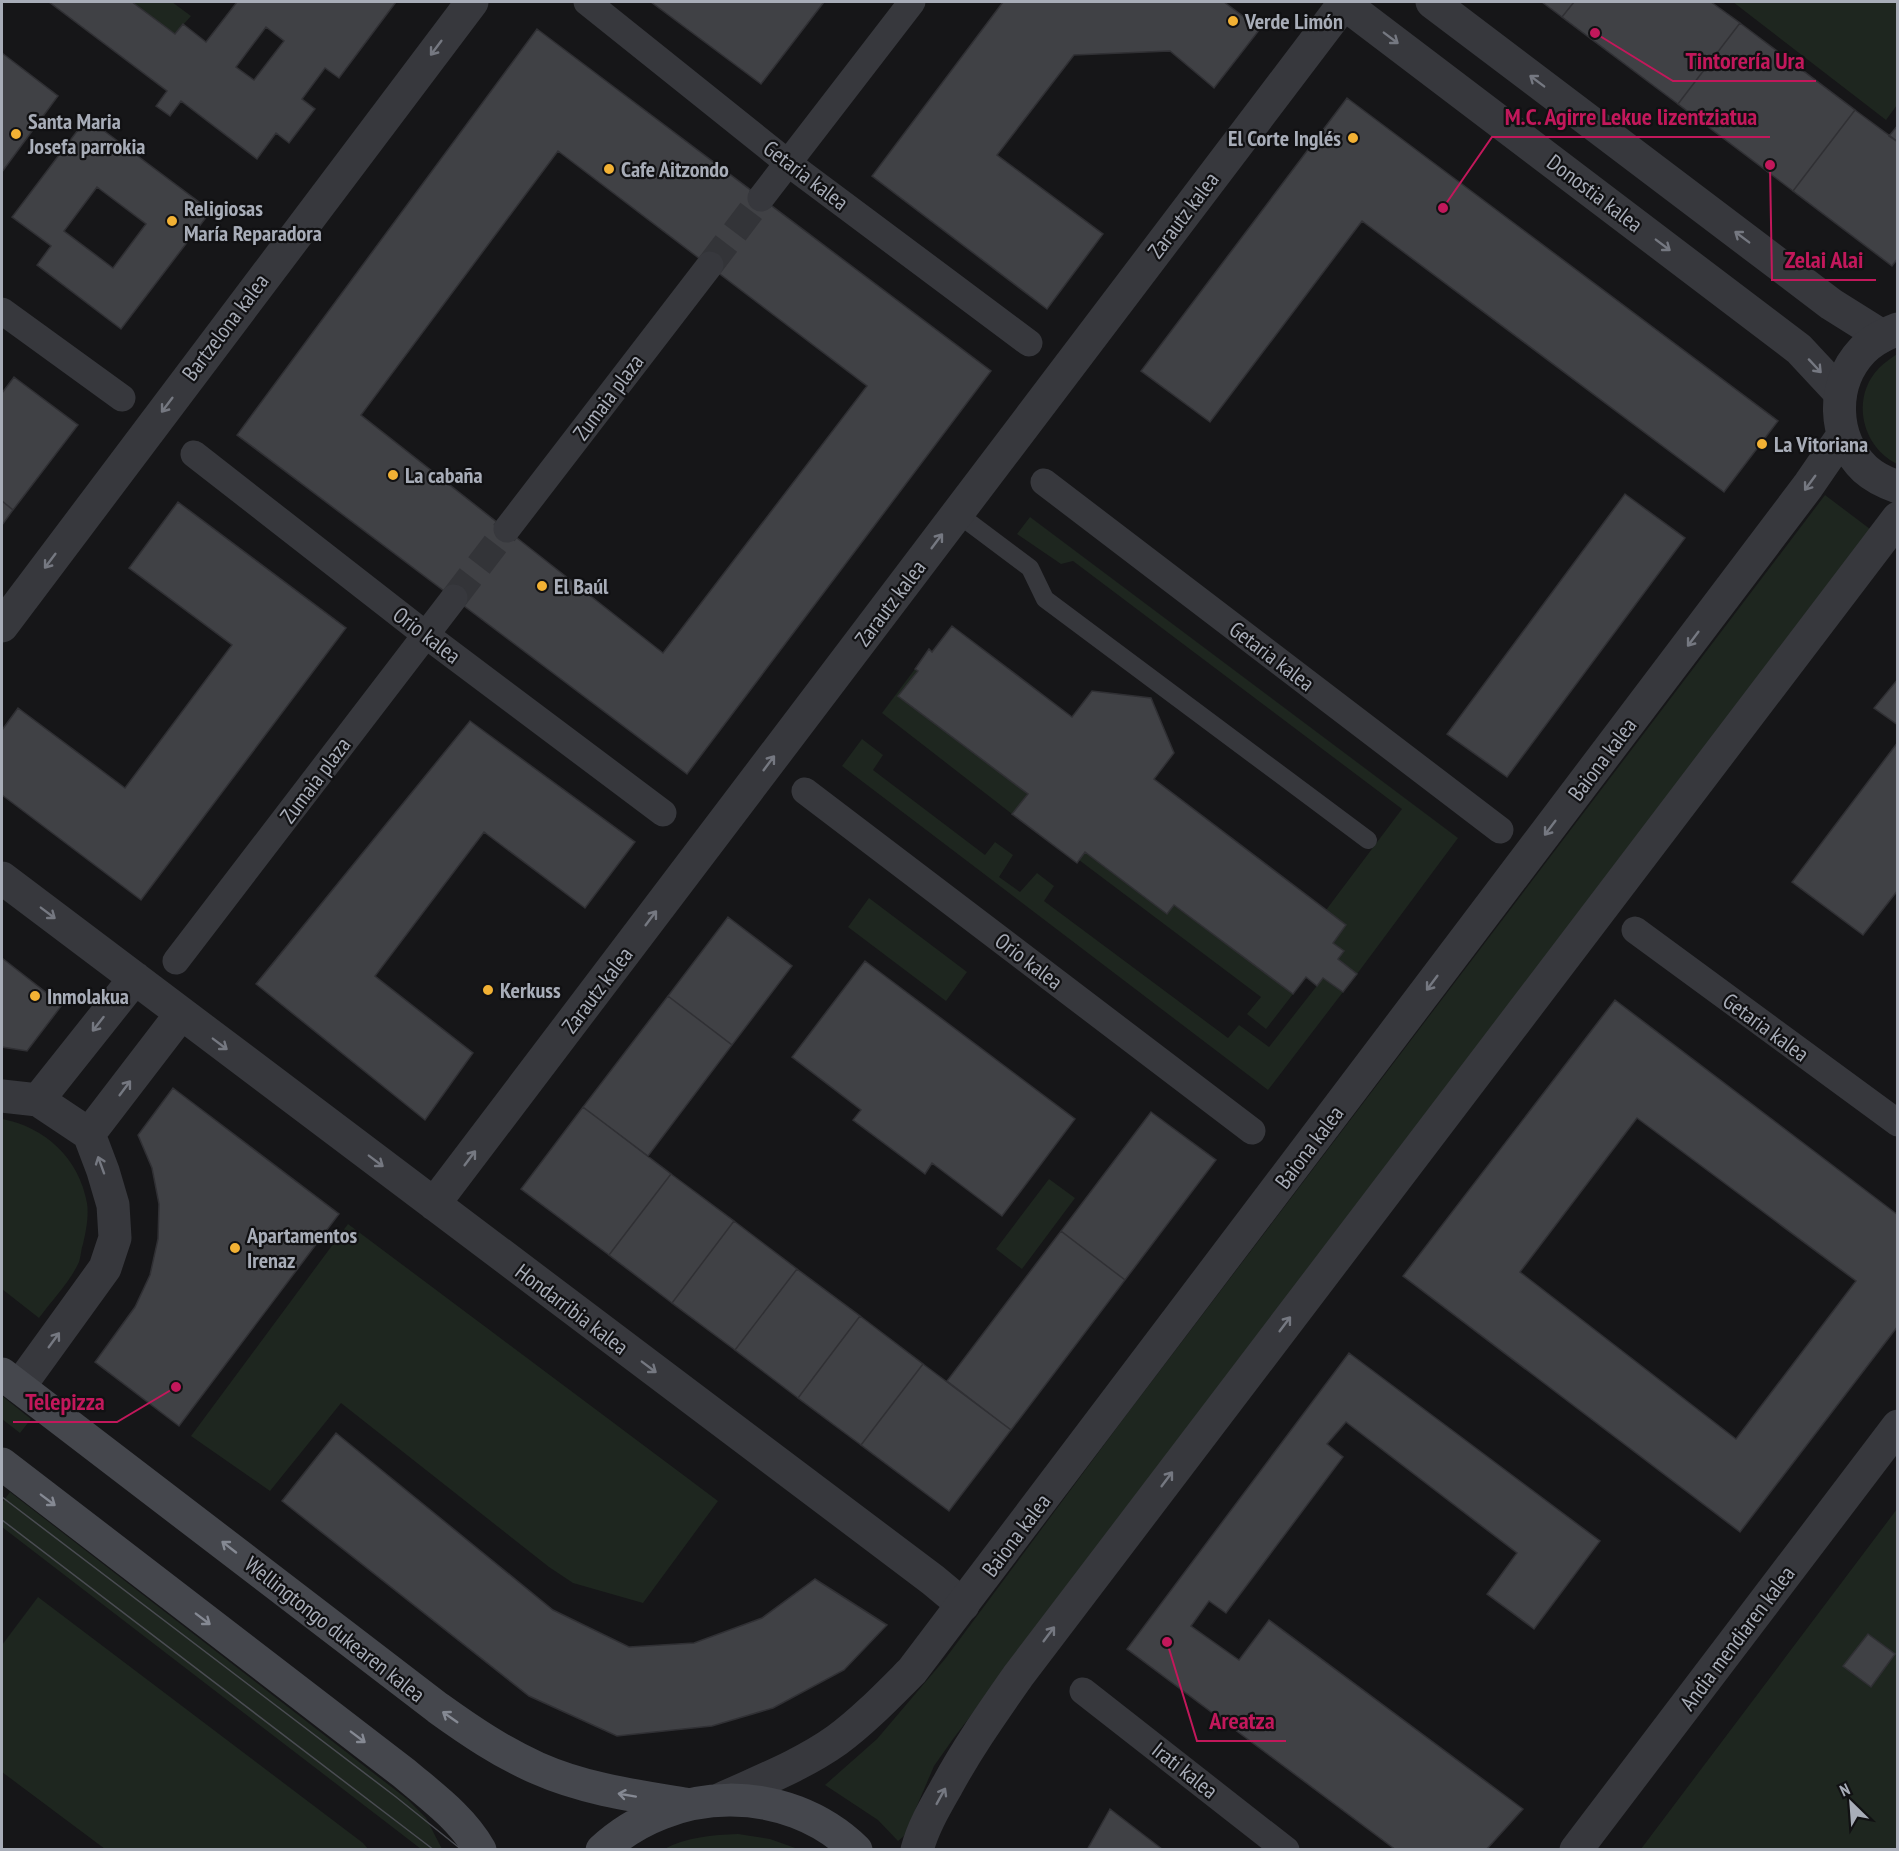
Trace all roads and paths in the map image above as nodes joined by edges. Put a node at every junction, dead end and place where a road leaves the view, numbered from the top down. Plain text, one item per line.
1 (472, 2) edge
2 (587, 2) edge
3 (912, 2) edge
4 (1344, 2) edge
5 (1432, 2) edge
6 (788, 163) junction
7 (761, 198) tunnel mouth
8 (710, 265) tunnel mouth
9 (2, 311) edge
10 (1890, 332) edge
11 (1029, 343) dead end
12 (1840, 393) junction
13 (122, 398) dead end
14 (1843, 435) junction
15 (194, 454) dead end
16 (1044, 482) dead end
17 (1898, 487) edge
18 (958, 514) junction
19 (1898, 518) edge
20 (507, 529) tunnel mouth
21 (454, 598) tunnel mouth
22 (2, 626) edge
23 (426, 635) junction
24 (806, 791) dead end
25 (663, 813) dead end
26 (1500, 830) dead end
27 (1368, 840) dead end
28 (2, 878) edge
29 (1635, 930) dead end
30 (176, 961) dead end
31 (135, 978) junction
32 (181, 1014) junction
33 (2, 1096) edge
34 (38, 1100) junction
35 (1898, 1123) edge
36 (1252, 1131) dead end
37 (89, 1134) junction
38 (434, 1204) junction
39 (10, 1380) edge
40 (1898, 1426) edge
41 (2, 1464) edge
42 (963, 1605) junction
43 (1083, 1691) dead end
44 (721, 1799) junction
45 (685, 1804) junction
46 (480, 1850) edge
47 (602, 1850) edge
48 (856, 1850) edge
49 (917, 1850) edge
50 (1286, 1850) edge
51 (1576, 1850) edge

1 -> 22 street, Bartzelona kalea
2 - 6 street, Getaria kalea
3 - 6 street
4 -> 12 street, Donostia kalea
4 - 18 street, Zarautz kalea
10 -> 5 street
6 - 7 street
6 - 11 street, Getaria kalea
8 - 20 street, Zumaia plaza
9 - 13 street
10 - 12 street
12 - 14 street
14 - 17 street
14 -> 42 street, Baiona kalea
15 - 23 street, Orio kalea
16 - 26 street, Getaria kalea
18 - 27 lane
38 -> 18 street, Zarautz kalea
49 -> 19 street
21 - 23 street, Zumaia plaza
23 - 25 street, Orio kalea
23 - 30 street, Zumaia plaza
24 - 36 street, Orio kalea
28 -> 31 street, Hondarribia kalea
29 - 35 street, Getaria kalea
31 - 32 street, Hondarribia kalea
31 -> 34 street
37 -> 32 street
32 -> 38 street, Hondarribia kalea
33 - 34 street
34 - 37 street
39 -> 37 street, Wellingtongo dukearen kalea
38 -> 42 street, Hondarribia kalea
45 -> 39 main road, Wellingtongo dukearen kalea
40 - 51 street, Andia mendiaren kalea
41 -> 46 main road
42 - 44 street, Baiona kalea
43 - 50 street, Irati kalea
44 - 45 main road
44 - 48 main road
45 - 47 main road

